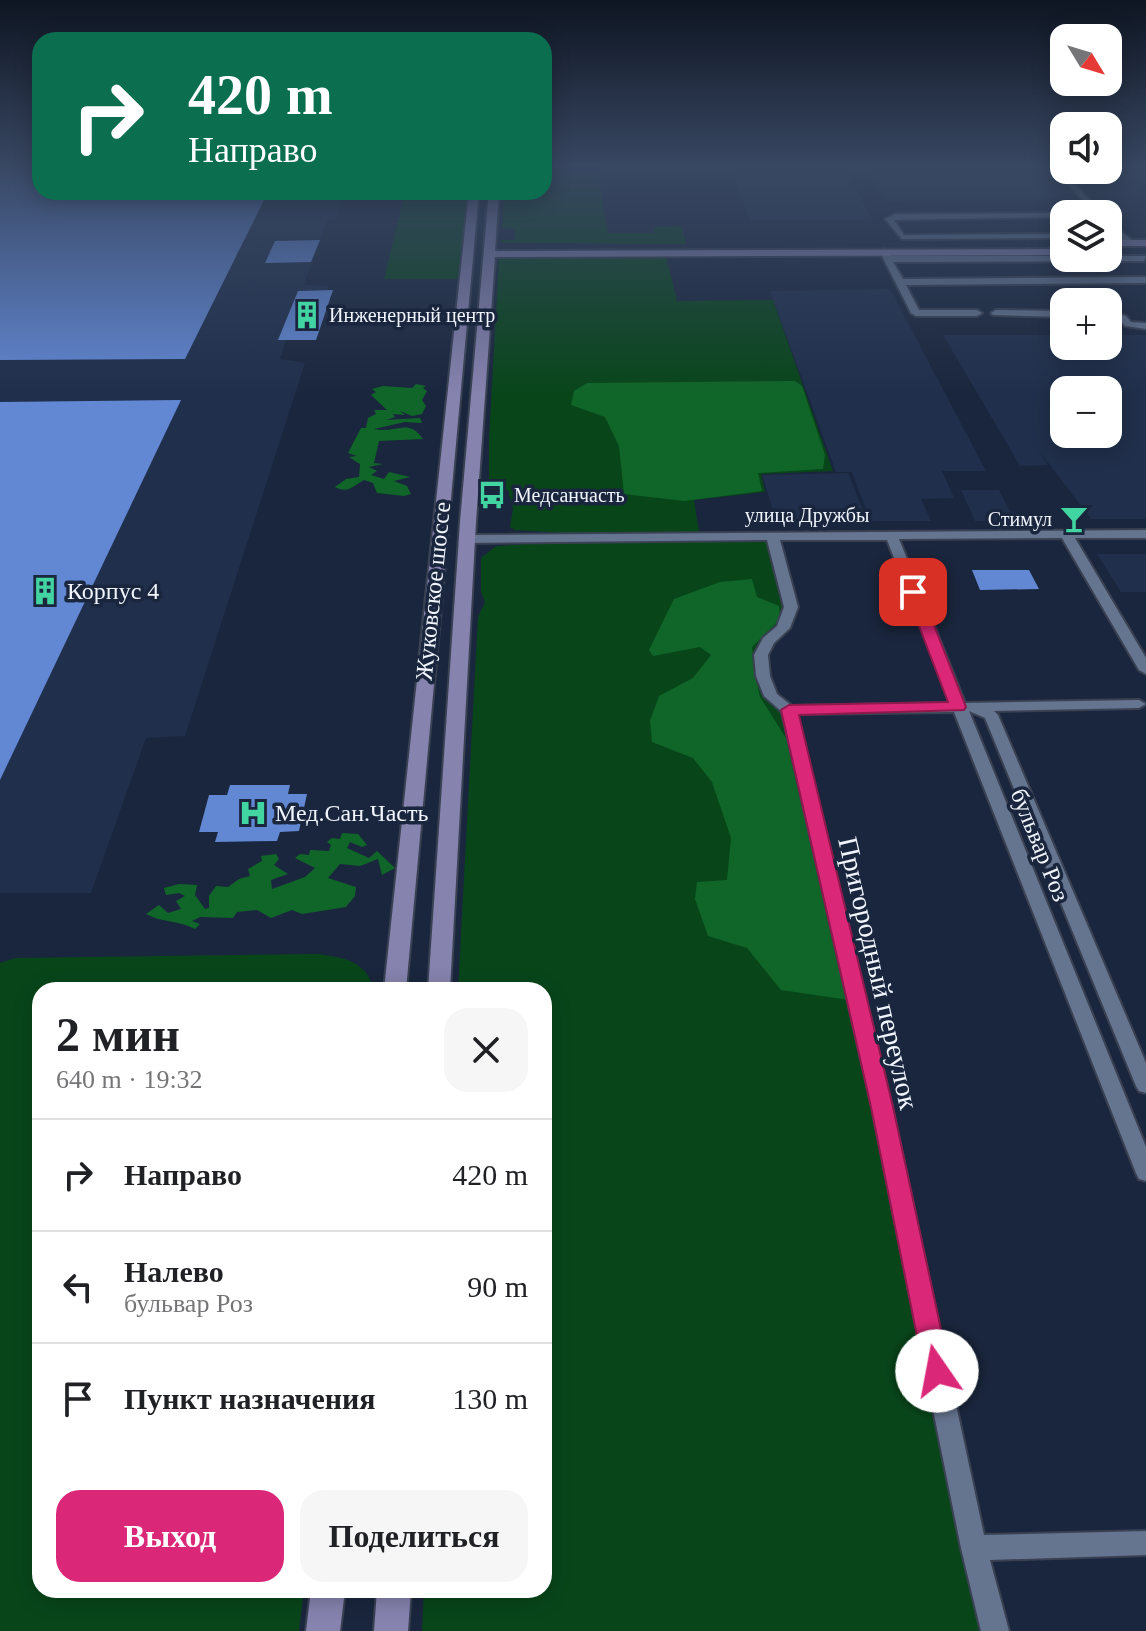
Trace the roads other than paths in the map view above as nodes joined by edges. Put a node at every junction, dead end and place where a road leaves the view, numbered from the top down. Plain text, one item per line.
1 (469, 242) edge
2 (490, 242) edge
3 (902, 242) edge
4 (993, 242) edge
5 (1050, 243) edge
6 (1139, 249) edge
7 (490, 250) junction
8 (884, 252) junction
9 (1050, 252) edge
10 (466, 278) junction
11 (489, 278) junction
12 (1146, 280) edge
13 (898, 282) junction
14 (977, 313) dead end
15 (996, 313) dead end
16 (1050, 314) edge
17 (1122, 318) edge
18 (1146, 326) edge
19 (481, 376) junction
20 (454, 377) junction
21 (444, 475) junction
22 (474, 476) junction
23 (1066, 534) junction
24 (1146, 534) edge
25 (772, 535) junction
26 (891, 535) junction
27 (467, 539) junction
28 (431, 610) junction
29 (462, 610) junction
30 (1146, 670) edge
31 (1139, 704) dead end
32 (966, 706) junction
33 (789, 710) junction
34 (396, 982) edge
35 (439, 982) edge
36 (1146, 1086) edge
37 (1146, 1173) edge
38 (1146, 1543) edge
39 (974, 1548) junction
40 (327, 1598) edge
41 (393, 1598) edge
42 (323, 1631) edge
43 (391, 1631) edge
44 (995, 1631) edge

1 - 10 main road, Жуковское шоссе
2 - 7 main road, Жуковское шоссе
3 - 8 main road
4 - 5 main road
6 - 8 street
7 - 8 main road
7 - 11 main road, Жуковское шоссе
8 - 9 main road
8 - 13 street
10 - 11 main road
10 - 20 main road, Жуковское шоссе
11 - 19 main road, Жуковское шоссе
12 - 13 street
13 - 14 street
15 - 16 street
17 - 18 street
19 - 20 main road
19 - 22 main road, Жуковское шоссе
20 - 21 main road, Жуковское шоссе
21 - 22 main road
21 - 28 main road, Жуковское шоссе
22 - 27 main road, Жуковское шоссе
23 - 24 street, улица Дружбы
23 - 26 street, улица Дружбы
23 - 30 street
25 - 26 street, улица Дружбы
25 - 27 street, улица Дружбы
25 - 33 street, Пригородный переулок
26 - 32 street, бульвар Роз
27 - 29 main road, Жуковское шоссе
28 - 29 main road
28 - 34 main road, Жуковское шоссе
29 - 35 main road, Жуковское шоссе
31 - 32 street
32 - 33 street
32 - 36 street
32 - 37 street, бульвар Роз
33 - 39 street, Пригородный переулок
38 - 39 street
39 - 44 street, Пригородный переулок
40 - 42 main road
41 - 43 main road

